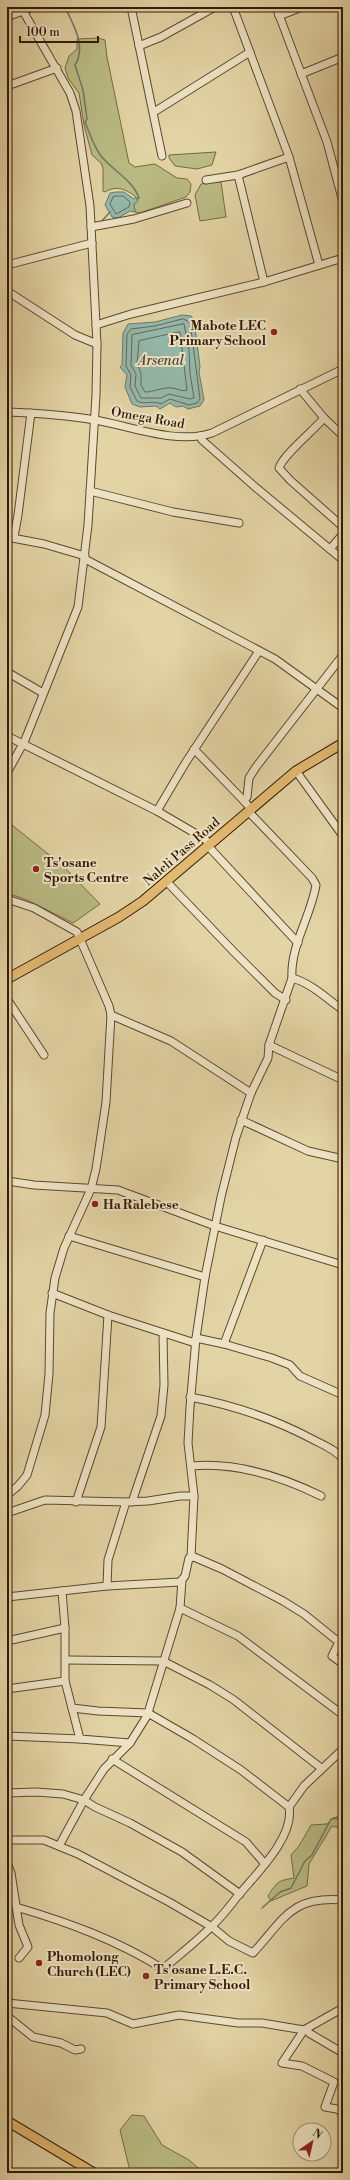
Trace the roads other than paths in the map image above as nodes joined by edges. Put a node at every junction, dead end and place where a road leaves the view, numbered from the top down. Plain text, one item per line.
1 (33, 7) edge
2 (131, 7) edge
3 (215, 7) edge
4 (233, 7) edge
5 (276, 7) edge
6 (302, 7) edge
7 (21, 10) edge
8 (279, 16) junction
9 (7, 17) edge
10 (139, 46) junction
11 (250, 52) junction
12 (343, 57) edge
13 (57, 68) junction
14 (301, 74) junction
15 (7, 86) edge
16 (154, 112) junction
17 (162, 156) dead end
18 (289, 157) junction
19 (238, 175) junction
20 (206, 180) dead end
21 (343, 202) edge
22 (187, 203) dead end
23 (90, 227) junction
24 (92, 244) junction
25 (343, 258) edge
26 (7, 265) edge
27 (319, 265) junction
28 (264, 282) junction
29 (7, 292) edge
30 (96, 325) junction
31 (97, 344) junction
32 (343, 369) edge
33 (300, 389) junction
34 (7, 412) edge
35 (31, 413) junction
36 (324, 418) junction
37 (95, 420) junction
38 (200, 436) junction
39 (343, 436) edge
40 (90, 491) junction
41 (239, 523) dead end
42 (343, 527) edge
43 (343, 534) edge
44 (10, 537) edge
45 (330, 549) junction
46 (85, 558) junction
47 (343, 560) edge
48 (259, 651) junction
49 (343, 654) edge
50 (7, 672) edge
51 (317, 688) junction
52 (43, 693) junction
53 (343, 708) edge
54 (7, 736) edge
55 (22, 744) junction
56 (342, 747) edge
57 (194, 749) junction
58 (296, 771) junction
59 (7, 773) edge
60 (244, 801) junction
61 (250, 810) junction
62 (157, 812) junction
63 (343, 836) edge
64 (209, 845) junction
65 (167, 882) junction
66 (7, 899) edge
67 (80, 938) junction
68 (298, 943) junction
69 (292, 978) junction
70 (7, 979) edge
71 (7, 999) edge
72 (286, 1000) junction
73 (343, 1010) edge
74 (111, 1015) junction
75 (270, 1045) junction
76 (44, 1055) dead end
77 (343, 1080) edge
78 (252, 1093) junction
79 (241, 1120) junction
80 (343, 1159) edge
81 (7, 1181) edge
82 (90, 1189) junction
83 (215, 1226) junction
84 (69, 1236) junction
85 (263, 1240) junction
86 (342, 1264) edge
87 (205, 1277) junction
88 (52, 1293) junction
89 (108, 1314) junction
90 (163, 1334) junction
91 (195, 1341) junction
92 (224, 1344) junction
93 (343, 1395) edge
94 (190, 1397) junction
95 (343, 1459) edge
96 (192, 1466) junction
97 (7, 1494) edge
98 (194, 1496) junction
99 (321, 1496) dead end
100 (76, 1502) junction
101 (129, 1502) junction
102 (7, 1513) edge
103 (191, 1557) junction
104 (182, 1580) junction
105 (107, 1586) junction
106 (62, 1591) junction
107 (7, 1597) edge
108 (180, 1608) junction
109 (66, 1628) junction
110 (342, 1640) edge
111 (7, 1641) edge
112 (66, 1660) junction
113 (163, 1661) junction
114 (343, 1664) edge
115 (65, 1681) junction
116 (7, 1689) edge
117 (72, 1708) junction
118 (148, 1713) junction
119 (343, 1715) edge
120 (7, 1736) edge
121 (80, 1739) junction
122 (130, 1743) junction
123 (343, 1749) edge
124 (112, 1759) junction
125 (321, 1768) junction
126 (7, 1793) edge
127 (84, 1800) junction
128 (289, 1807) junction
129 (7, 1840) edge
130 (59, 1846) junction
131 (7, 1863) edge
132 (265, 1864) junction
133 (240, 1894) junction
134 (343, 1900) edge
135 (16, 1907) junction
136 (212, 1927) junction
137 (19, 1958) dead end
138 (7, 2003) edge
139 (343, 2008) edge
140 (7, 2016) edge
141 (305, 2030) junction
142 (81, 2049) dead end
143 (343, 2053) edge
144 (343, 2113) edge
145 (7, 2121) edge
146 (94, 2173) edge

1 - 7 street
2 - 10 street
3 - 10 street
4 - 11 street
5 - 8 street
6 - 8 street
7 - 9 street
7 - 13 street
8 - 14 street
10 - 16 street
11 - 16 street
11 - 18 street
12 - 14 street
13 - 15 street
13 - 23 street
14 - 21 street
16 - 17 street
18 - 19 street
18 - 27 street
19 - 20 street
19 - 28 street
22 - 23 street
23 - 24 street
24 - 26 street
24 - 30 street
25 - 27 street
27 - 28 street
28 - 30 street
29 - 31 street
30 - 31 street
31 - 37 street
32 - 33 street, Omega Road
33 - 36 street
33 - 38 street, Omega Road
34 - 35 street, Omega Road
35 - 37 street, Omega Road
35 - 44 street
36 - 39 street
36 - 42 street
37 - 38 street, Omega Road
37 - 40 street
38 - 45 street
40 - 41 street
40 - 46 street
43 - 45 street
44 - 46 street
45 - 47 street
46 - 48 street
46 - 52 street
48 - 51 street
48 - 57 street
49 - 51 street
50 - 52 street
51 - 53 street
51 - 60 street
52 - 55 street
54 - 55 street
55 - 59 street
55 - 62 street
56 - 58 main road, Naleli Pass Road
57 - 60 street
57 - 62 street
58 - 61 main road, Naleli Pass Road
58 - 63 street
60 - 61 street
61 - 64 main road, Naleli Pass Road
61 - 68 street
62 - 64 street
64 - 65 main road, Naleli Pass Road
64 - 68 street
65 - 67 main road, Naleli Pass Road
65 - 72 street
66 - 67 street
67 - 70 main road, Naleli Pass Road
67 - 74 street
68 - 69 street
69 - 72 street
69 - 73 street
71 - 76 street
72 - 75 street
74 - 78 street
74 - 82 street
75 - 77 street
75 - 78 street
78 - 79 street
79 - 80 street
79 - 83 street
81 - 82 street
82 - 83 street
82 - 84 street
83 - 85 street
83 - 87 street
84 - 87 street
84 - 88 street
85 - 86 street
85 - 92 street
87 - 91 street
88 - 89 street
88 - 97 street
89 - 90 street
89 - 100 street
90 - 91 street
90 - 101 street
91 - 92 street
91 - 94 street
92 - 93 street
94 - 95 street
94 - 96 street
96 - 98 street
96 - 99 street
98 - 101 street
98 - 103 street
100 - 101 street
100 - 102 street
101 - 105 street
103 - 104 street
103 - 110 street
104 - 105 street
104 - 108 street
105 - 106 street
106 - 107 street
106 - 109 street
108 - 113 street
108 - 119 street
109 - 111 street
109 - 112 street
110 - 114 street
112 - 113 street
112 - 115 street
113 - 118 street
113 - 125 street
115 - 116 street
115 - 117 street
117 - 118 street
117 - 121 street
118 - 122 street
118 - 128 street
120 - 121 street
121 - 122 street
122 - 124 street
123 - 125 street
124 - 127 street
124 - 132 street
125 - 128 street
126 - 127 street
127 - 130 street
127 - 133 street
128 - 132 street
129 - 130 street
130 - 136 street
131 - 135 street
132 - 133 street
133 - 136 street
134 - 136 street
135 - 136 street
135 - 137 street
138 - 141 street
139 - 141 street
140 - 142 street
141 - 143 street
141 - 144 street
145 - 146 main road

